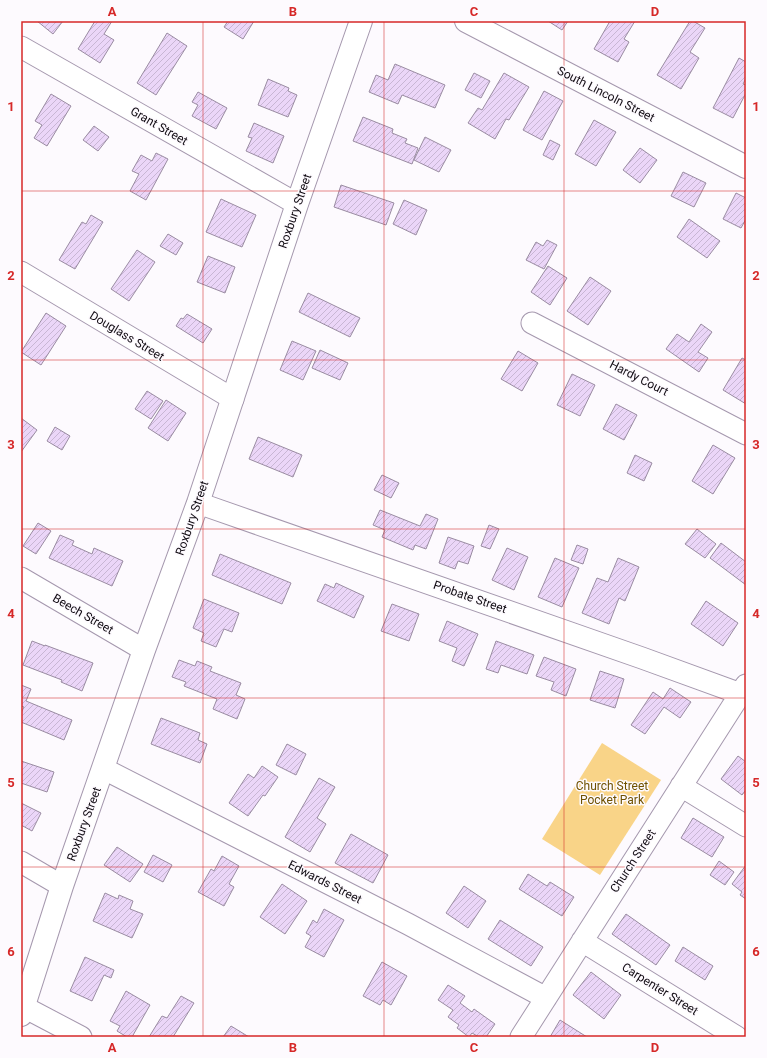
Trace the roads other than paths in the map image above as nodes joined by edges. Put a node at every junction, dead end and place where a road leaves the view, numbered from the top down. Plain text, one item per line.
1 (361, 21) edge
2 (466, 21) edge
3 (21, 47) edge
4 (746, 167) edge
5 (297, 204) junction
6 (21, 272) edge
7 (532, 324) dead end
8 (232, 399) junction
9 (746, 434) edge
10 (198, 503) junction
11 (21, 578) edge
12 (144, 650) junction
13 (743, 689) edge
14 (104, 769) junction
15 (682, 786) junction
16 (746, 826) edge
17 (21, 862) edge
18 (62, 886) junction
19 (582, 941) junction
20 (546, 998) junction
21 (22, 1011) edge
22 (81, 1037) edge
23 (521, 1037) edge
24 (737, 1037) edge

1 - 5 street, Roxbury Street
2 - 4 street, South Lincoln Street
3 - 5 street, Grant Street
5 - 8 street, Roxbury Street
6 - 8 street, Douglass Street
7 - 9 street, Hardy Court
8 - 10 street, Roxbury Street
10 - 12 street, Roxbury Street
10 - 13 street, Probate Street
11 - 12 street, Beech Street
12 - 14 street, Roxbury Street
13 - 15 street, Church Street
14 - 18 street, Roxbury Street
14 - 20 street, Edwards Street
15 - 16 street
15 - 19 street, Church Street
17 - 18 street
18 - 21 street, Roxbury Street
19 - 20 street, Church Street
19 - 24 street, Carpenter Street
20 - 23 street, Church Street
21 - 22 street

